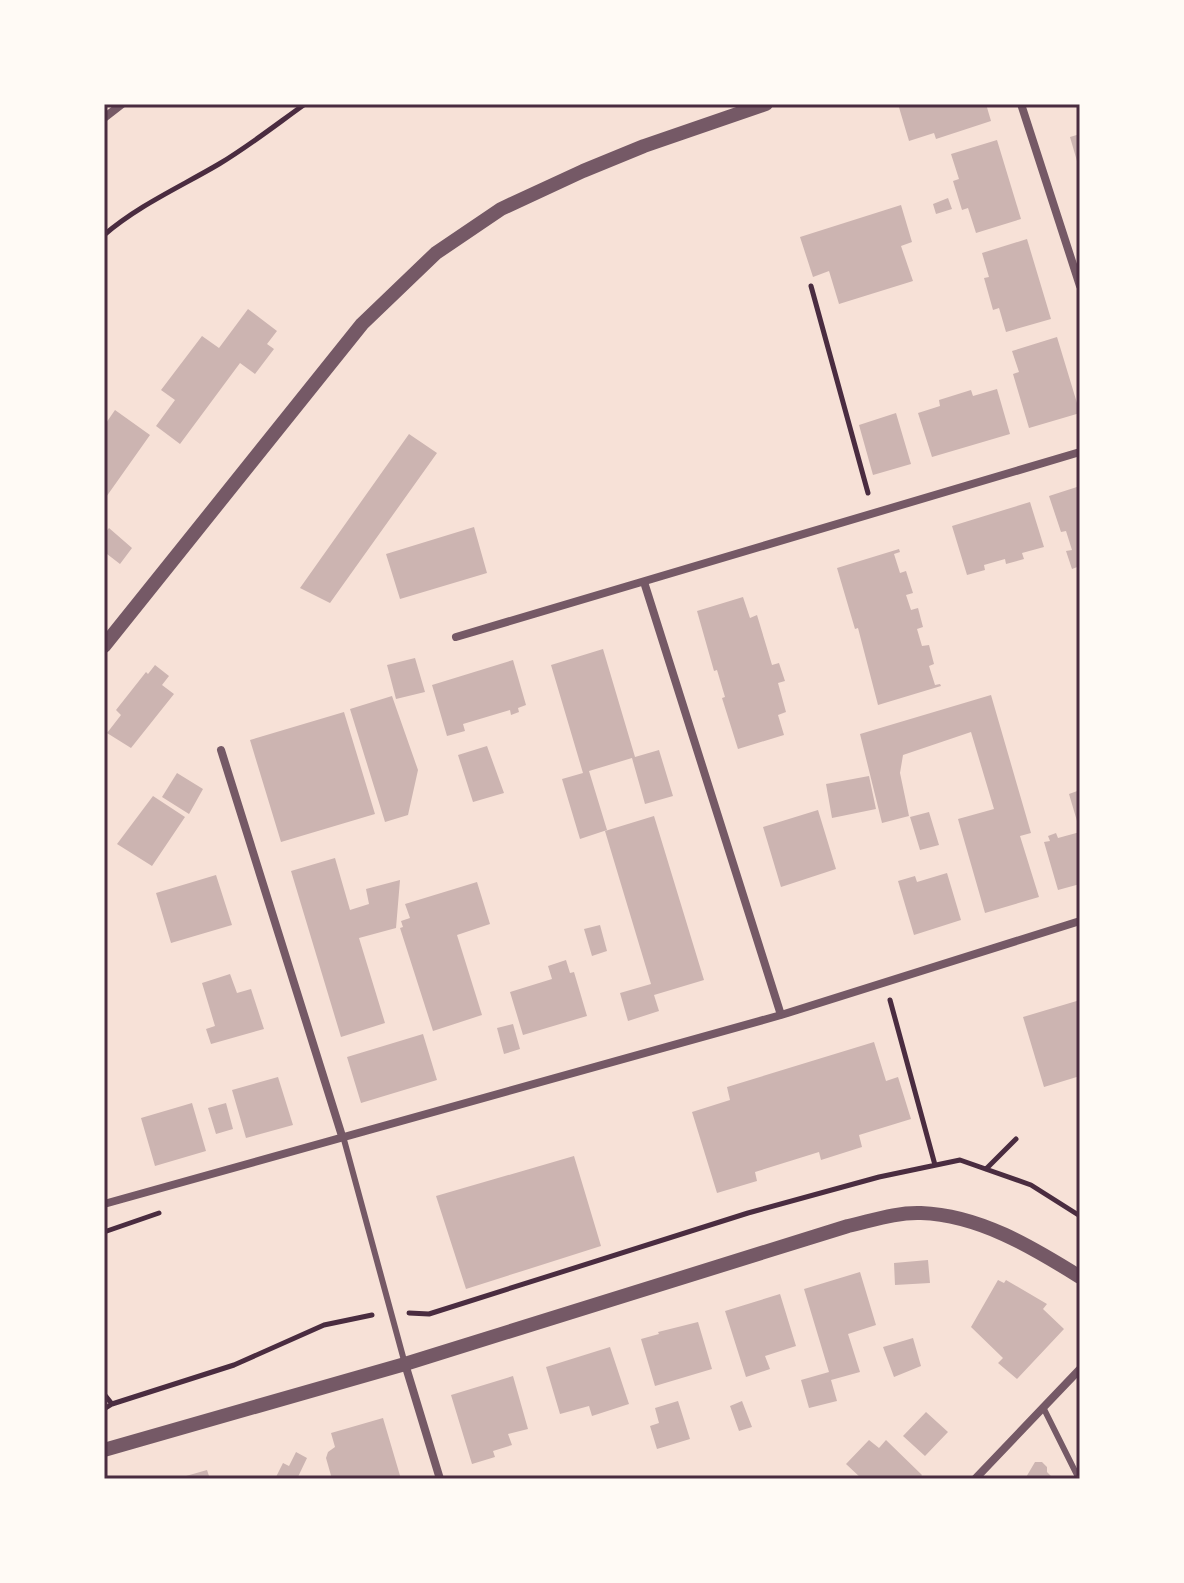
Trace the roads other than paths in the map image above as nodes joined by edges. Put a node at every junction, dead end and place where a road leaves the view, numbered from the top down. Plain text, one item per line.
1 (122, 104) edge
2 (766, 104) edge
3 (1021, 104) edge
4 (104, 118) edge
5 (1080, 286) edge
6 (1080, 452) edge
7 (644, 582) junction
8 (456, 637) dead end
9 (104, 646) edge
10 (221, 750) dead end
11 (1080, 921) edge
12 (781, 1015) junction
13 (342, 1136) junction
14 (104, 1204) edge
15 (1080, 1277) edge
16 (405, 1364) junction
17 (1080, 1369) edge
18 (1043, 1407) junction
19 (104, 1450) edge
20 (440, 1479) edge
21 (975, 1479) edge
22 (1079, 1479) edge

1 - 4 street
2 - 9 street
3 - 5 street
6 - 7 street
7 - 8 street
7 - 12 street
10 - 13 street
11 - 12 street
12 - 13 street
13 - 14 street
13 - 16 lane
15 - 16 street
16 - 19 street
16 - 20 street
17 - 18 street
18 - 21 street
18 - 22 lane

